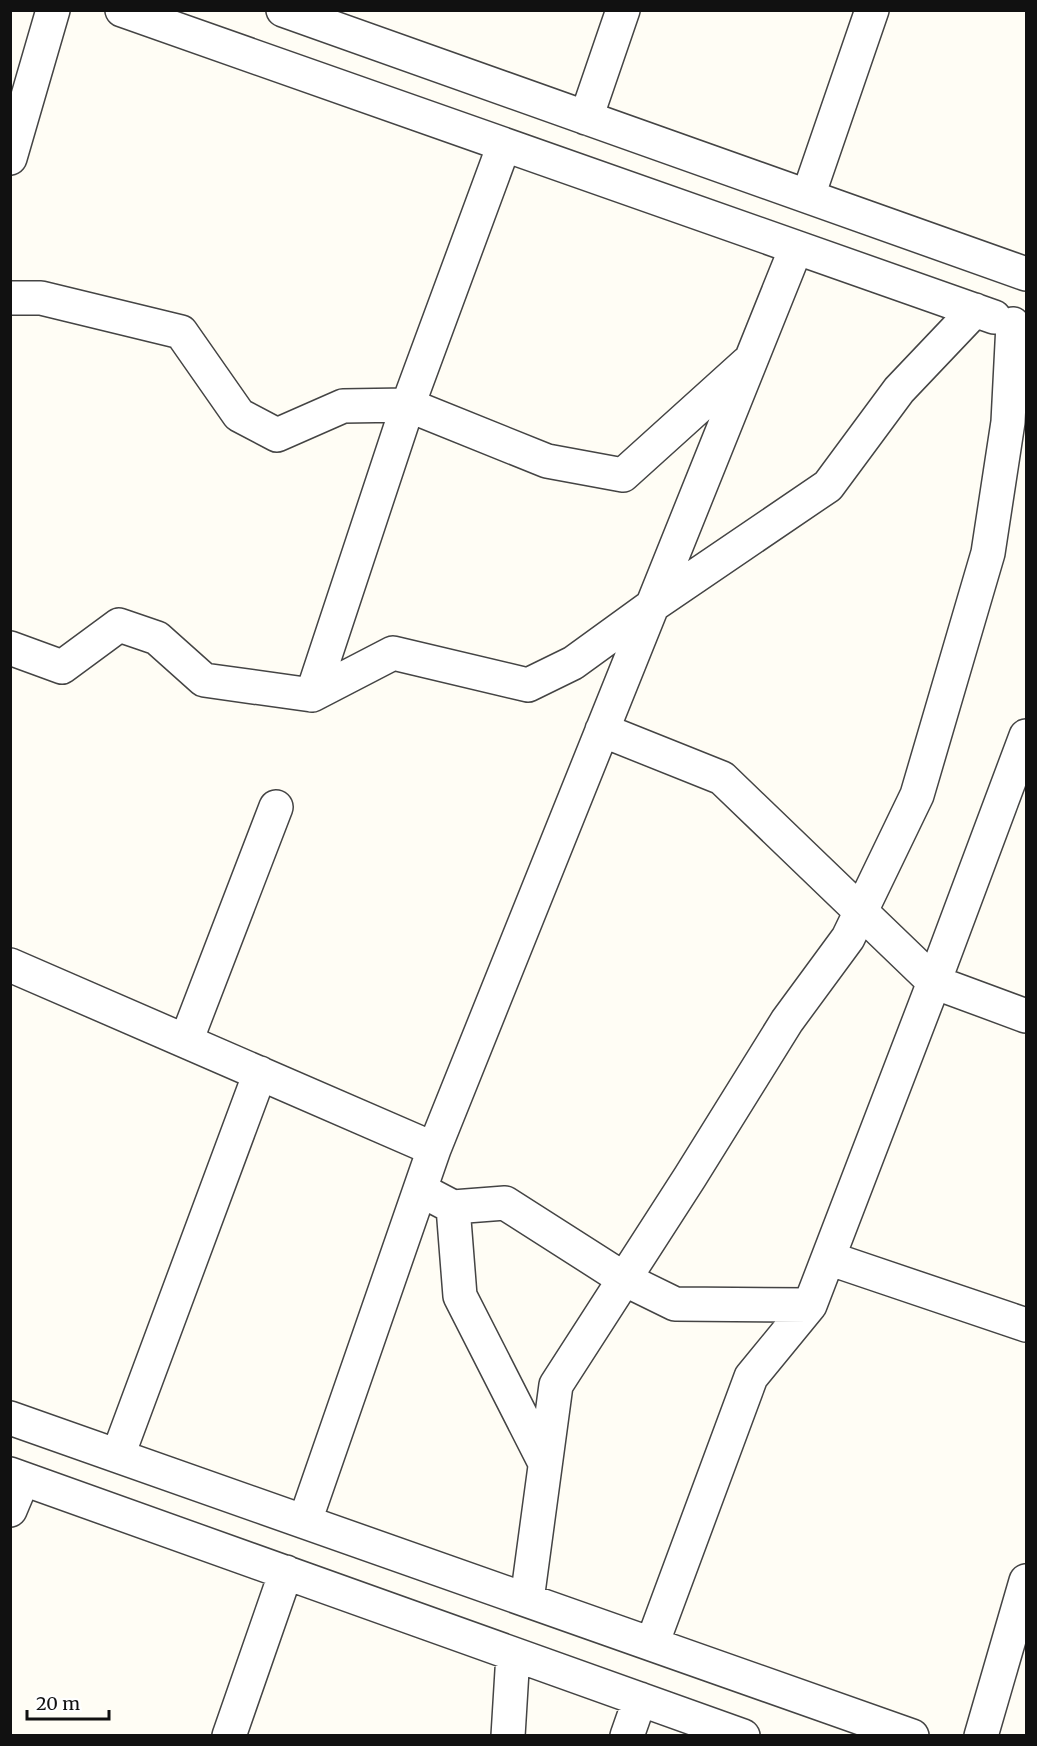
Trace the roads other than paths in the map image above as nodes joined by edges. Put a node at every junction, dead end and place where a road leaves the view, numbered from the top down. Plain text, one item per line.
1 (53, 10) edge
2 (122, 10) edge
3 (283, 10) edge
4 (623, 10) edge
5 (872, 10) edge
6 (586, 118) junction
7 (504, 145) junction
8 (10, 158) edge
9 (808, 196) junction
10 (796, 248) junction
11 (1026, 274) edge
12 (10, 298) edge
13 (975, 310) junction
14 (1019, 326) edge
15 (753, 357) junction
16 (408, 405) junction
17 (653, 605) junction
18 (10, 648) edge
19 (312, 695) junction
20 (602, 730) junction
21 (1026, 736) edge
22 (276, 807) dead end
23 (861, 910) junction
24 (10, 965) edge
25 (934, 982) junction
26 (1026, 1016) edge
27 (186, 1041) junction
28 (260, 1073) junction
29 (434, 1149) junction
30 (420, 1189) junction
31 (453, 1207) junction
32 (828, 1258) junction
33 (624, 1279) junction
34 (810, 1305) junction
35 (1026, 1325) edge
36 (10, 1418) edge
37 (118, 1455) junction
38 (545, 1463) junction
39 (17, 1477) edge
40 (10, 1510) edge
41 (305, 1521) junction
42 (286, 1572) junction
43 (1026, 1581) edge
44 (527, 1600) junction
45 (652, 1644) junction
46 (513, 1654) junction
47 (640, 1699) junction
48 (229, 1736) edge
49 (508, 1736) edge
50 (627, 1736) edge
51 (743, 1736) edge
52 (912, 1736) edge
53 (981, 1736) edge

1 - 8 street
2 - 7 street
3 - 6 street
4 - 6 street
5 - 9 street
6 - 9 street
7 - 10 street
7 - 16 street
9 - 11 street
10 - 13 street
10 - 15 street
12 - 16 street
13 - 14 street
13 - 17 street
14 - 23 street
15 - 16 street
15 - 17 street
16 - 19 street
17 - 19 street
17 - 20 street
18 - 19 street
20 - 23 street
20 - 29 street
21 - 25 street
22 - 27 street
23 - 25 street
23 - 33 street
24 - 27 street
25 - 26 street
25 - 32 street
27 - 28 street
28 - 29 street
28 - 37 street
29 - 30 street
30 - 31 street
30 - 41 street
31 - 33 street
31 - 38 street
32 - 34 street
32 - 35 street
33 - 34 street
33 - 38 street
34 - 45 street
36 - 37 street
37 - 41 street
38 - 44 street
39 - 40 street
39 - 42 street
41 - 44 street
42 - 46 street
42 - 48 street
43 - 53 street
44 - 45 street
45 - 52 street
46 - 47 street
46 - 49 street
47 - 50 street
47 - 51 street

